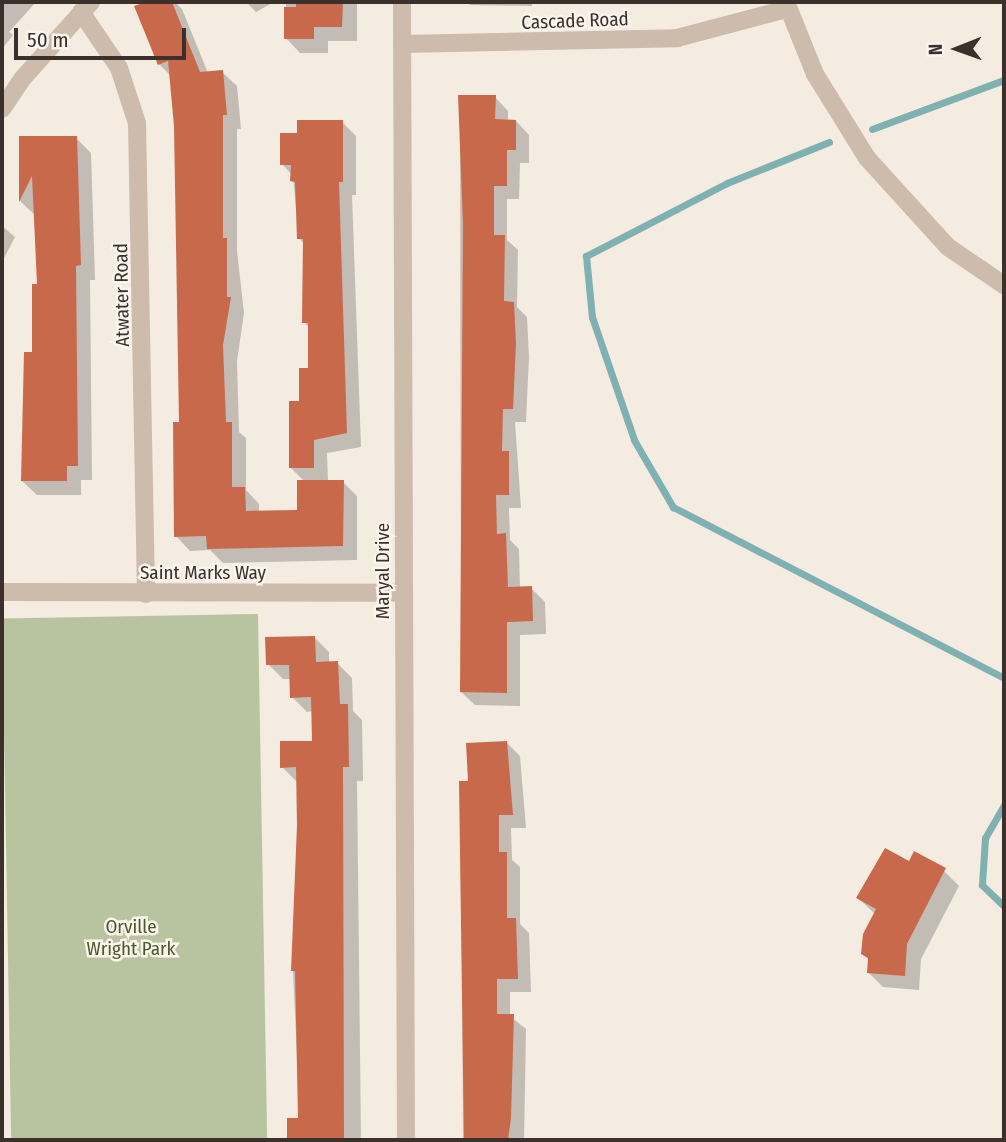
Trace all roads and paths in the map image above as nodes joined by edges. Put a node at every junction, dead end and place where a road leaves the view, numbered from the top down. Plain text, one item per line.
1 (402, 2) edge
2 (787, 5) edge
3 (86, 7) edge
4 (402, 44) junction
5 (2, 109) edge
6 (1004, 285) edge
7 (2, 592) edge
8 (404, 593) junction
9 (146, 594) junction
10 (406, 1140) edge

1 - 4 street, Maryal Drive
2 - 4 street, Cascade Road
2 - 6 street
3 - 5 street
3 - 9 street, Atwater Road
4 - 8 street, Maryal Drive
7 - 9 street, Saint Marks Way
8 - 9 street, Saint Marks Way
8 - 10 street, Maryal Drive

